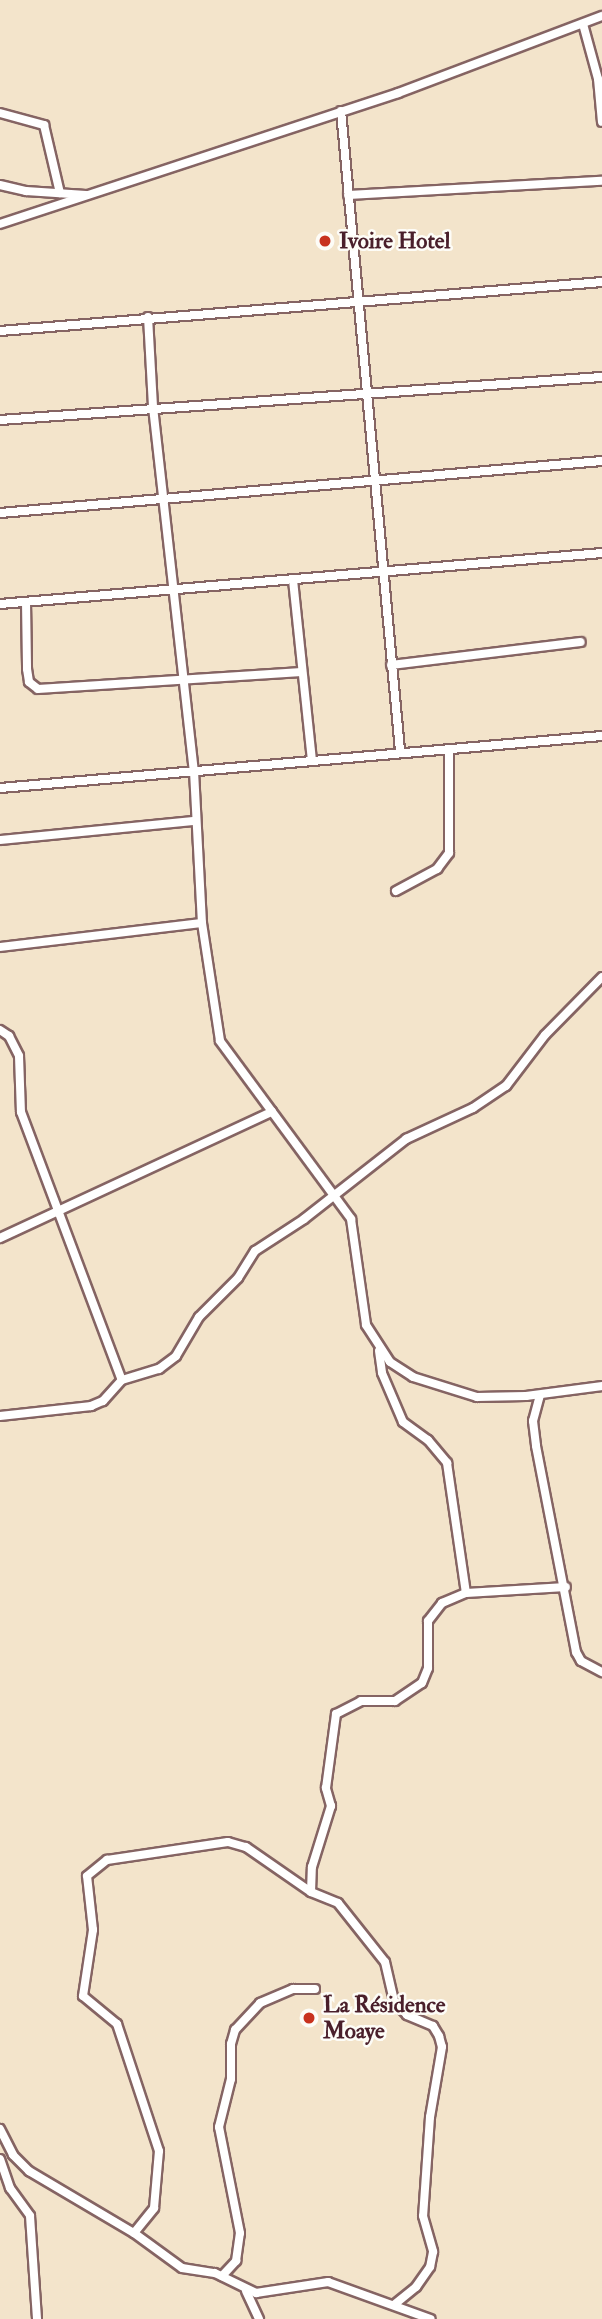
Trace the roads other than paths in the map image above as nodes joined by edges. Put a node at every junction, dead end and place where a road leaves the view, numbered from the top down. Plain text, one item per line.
1 (602, 16) edge
2 (583, 24) junction
3 (341, 111) junction
4 (0, 113) edge
5 (602, 122) edge
6 (602, 181) edge
7 (0, 185) edge
8 (60, 193) junction
9 (92, 195) junction
10 (348, 195) junction
11 (0, 224) edge
12 (602, 282) edge
13 (360, 298) junction
14 (148, 317) junction
15 (0, 331) edge
16 (602, 377) edge
17 (370, 390) junction
18 (153, 407) junction
19 (0, 419) edge
20 (602, 461) edge
21 (378, 483) junction
22 (165, 499) junction
23 (0, 513) edge
24 (602, 552) edge
25 (383, 572) junction
26 (293, 580) junction
27 (176, 591) junction
28 (26, 603) junction
29 (0, 604) edge
30 (581, 642) dead end
31 (391, 665) junction
32 (301, 672) junction
33 (184, 681) junction
34 (602, 736) edge
35 (449, 749) junction
36 (400, 751) junction
37 (312, 761) junction
38 (194, 771) junction
39 (0, 788) edge
40 (194, 821) junction
41 (0, 840) edge
42 (396, 891) dead end
43 (202, 923) junction
44 (0, 947) edge
45 (602, 978) edge
46 (0, 1030) edge
47 (272, 1112) junction
48 (334, 1196) junction
49 (54, 1209) junction
50 (0, 1238) edge
51 (379, 1351) junction
52 (122, 1380) junction
53 (602, 1385) edge
54 (540, 1395) junction
55 (0, 1416) edge
56 (566, 1587) junction
57 (466, 1594) junction
58 (602, 1672) edge
59 (311, 1892) junction
60 (315, 1989) dead end
61 (0, 2129) edge
62 (0, 2160) edge
63 (134, 2233) junction
64 (222, 2276) junction
65 (246, 2291) junction
66 (394, 2305) junction
67 (37, 2319) edge
68 (259, 2319) edge
69 (430, 2319) edge

1 - 2 street
2 - 3 street
2 - 5 street
3 - 9 street
3 - 10 street
4 - 8 street
6 - 10 street
7 - 8 street
8 - 9 street
9 - 11 street
10 - 13 street
12 - 13 street
13 - 14 street
13 - 17 street
14 - 15 street
14 - 18 street
16 - 17 street
17 - 18 street
17 - 21 street
18 - 19 street
18 - 22 street
20 - 21 street
21 - 22 street
21 - 25 street
22 - 23 street
22 - 27 street
24 - 25 street
25 - 26 street
25 - 31 street
26 - 27 street
26 - 32 street
27 - 28 street
27 - 33 street
28 - 29 street
28 - 33 street
30 - 31 street
31 - 36 street
32 - 33 street
32 - 37 street
33 - 38 street
34 - 35 street
35 - 36 street
35 - 42 street
36 - 37 street
37 - 38 street
38 - 39 street
38 - 40 street
40 - 41 street
40 - 43 street
43 - 44 street
43 - 47 street
45 - 48 street
46 - 49 street
47 - 48 street
47 - 49 street
48 - 51 street
48 - 52 street
49 - 50 street
49 - 52 street
51 - 54 street
51 - 57 street
52 - 55 street
53 - 54 street
54 - 56 street
56 - 57 street
56 - 58 street
57 - 59 street
59 - 63 street
59 - 66 street
60 - 64 street
61 - 63 street
62 - 67 street
63 - 64 street
64 - 65 street
65 - 66 street
65 - 68 street
66 - 69 street

